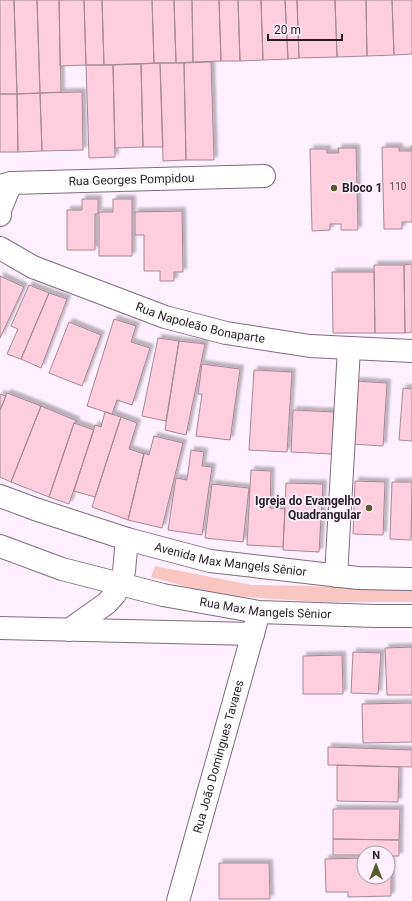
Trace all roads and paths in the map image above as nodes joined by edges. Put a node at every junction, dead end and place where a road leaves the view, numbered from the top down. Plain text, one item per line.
1 (264, 176) dead end
2 (5, 185) edge
3 (0, 215) edge
4 (0, 248) edge
5 (349, 348) junction
6 (412, 351) edge
7 (0, 496) edge
8 (35, 509) junction
9 (0, 510) edge
10 (127, 539) junction
11 (0, 546) edge
12 (336, 576) junction
13 (412, 579) edge
14 (120, 584) junction
15 (260, 612) junction
16 (412, 616) edge
17 (0, 628) edge
18 (69, 630) junction
19 (253, 634) junction
20 (178, 901) edge

1 - 2 street, Rua Georges Pompidou
2 - 3 street
4 - 5 street, Rua Napoleão Bonaparte
5 - 6 street, Rua Napoleão Bonaparte
5 - 12 street
7 - 8 street
8 - 9 street
8 - 10 street
10 - 12 street, Avenida Max Mangels Sênior
10 - 14 street
11 - 14 street, Rua Max Mangels Sênior
12 - 13 street
14 - 15 street, Rua Max Mangels Sênior
14 - 18 street
15 - 16 street, Rua Max Mangels Sênior
15 - 19 street, Rua João Domingues Tavares
17 - 18 street
18 - 19 street
19 - 20 street, Rua João Domingues Tavares

